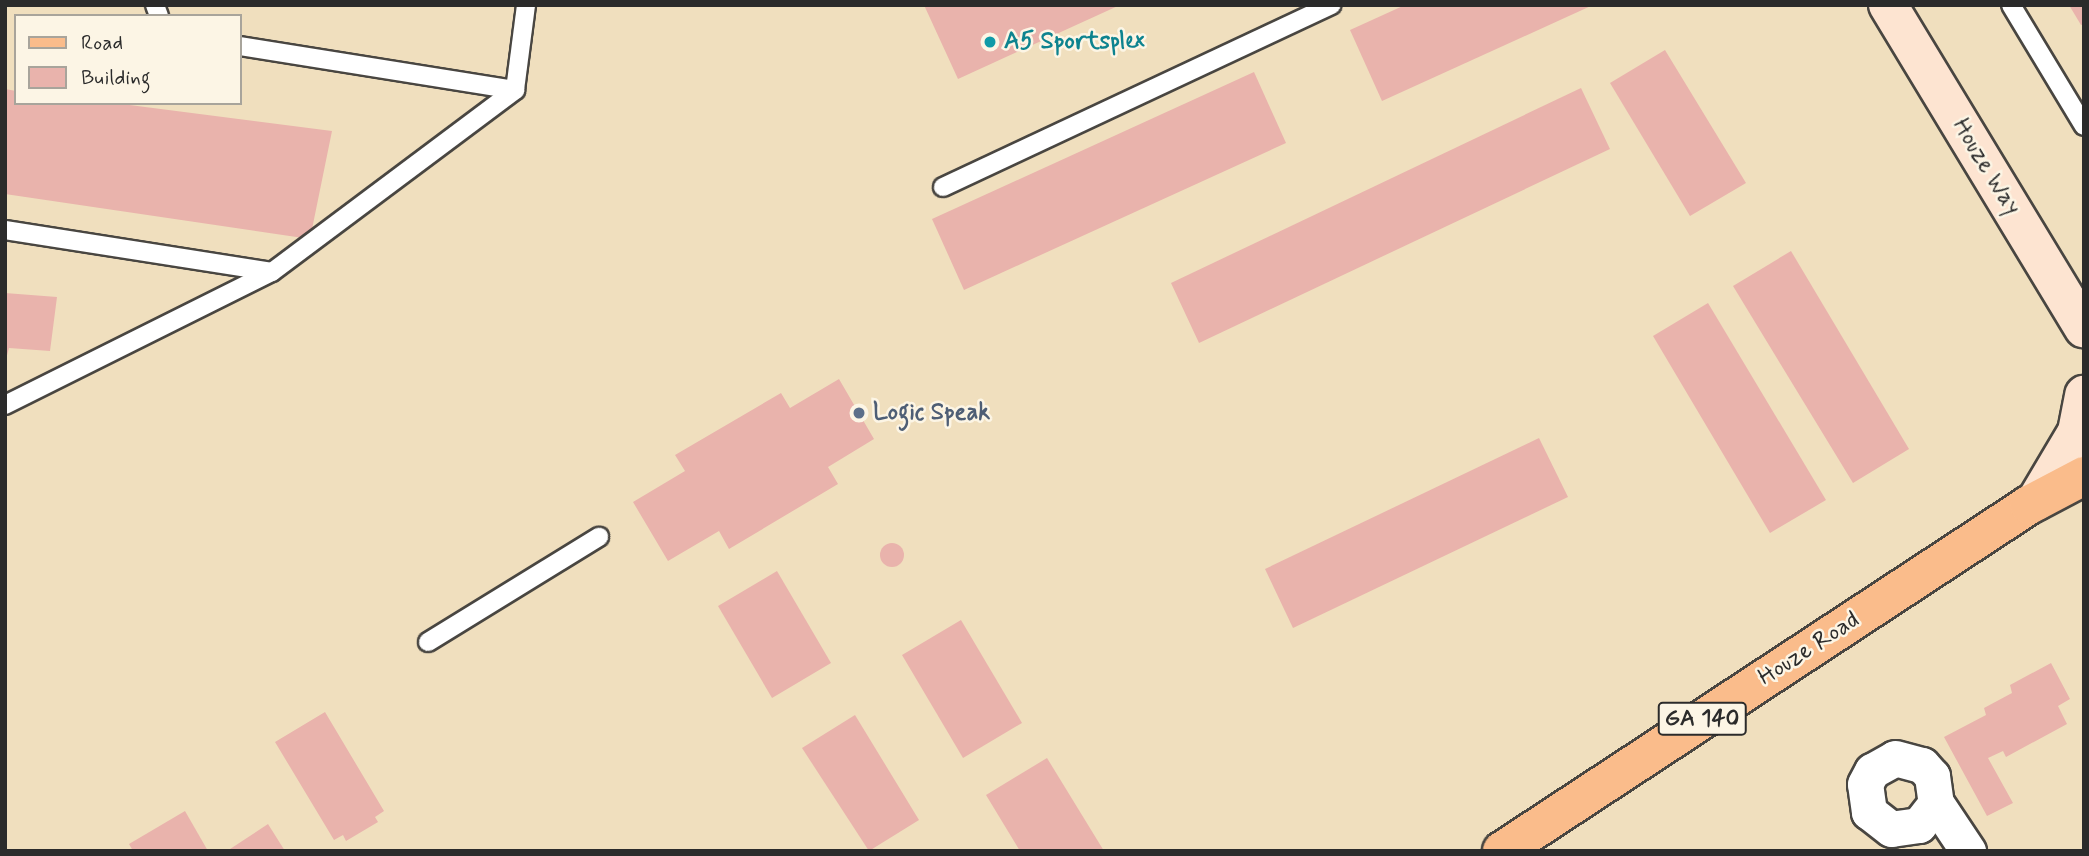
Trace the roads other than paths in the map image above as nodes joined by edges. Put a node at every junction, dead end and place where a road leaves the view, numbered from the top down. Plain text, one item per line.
1 (526, 5) edge
2 (1332, 5) edge
3 (1888, 5) edge
4 (2011, 5) edge
5 (242, 46) edge
6 (515, 90) junction
7 (2084, 127) edge
8 (943, 187) dead end
9 (5, 229) edge
10 (272, 272) junction
11 (2084, 328) edge
12 (2084, 395) edge
13 (5, 405) edge
14 (2084, 476) edge
15 (2036, 501) junction
16 (599, 537) dead end
17 (428, 642) dead end
18 (1936, 803) junction
19 (1880, 840) edge
20 (1502, 851) edge
21 (1968, 851) edge

1 - 6 lane
2 - 8 lane
3 - 11 street, Houze Way
4 - 7 lane
5 - 6 lane
6 - 10 lane
9 - 10 lane
10 - 13 lane
12 - 15 street
14 - 15 main road, Houze Road / GA 140
15 - 20 main road, Houze Road / GA 140
16 - 17 lane
18 - 19 street
18 - 19 street
18 - 21 street

